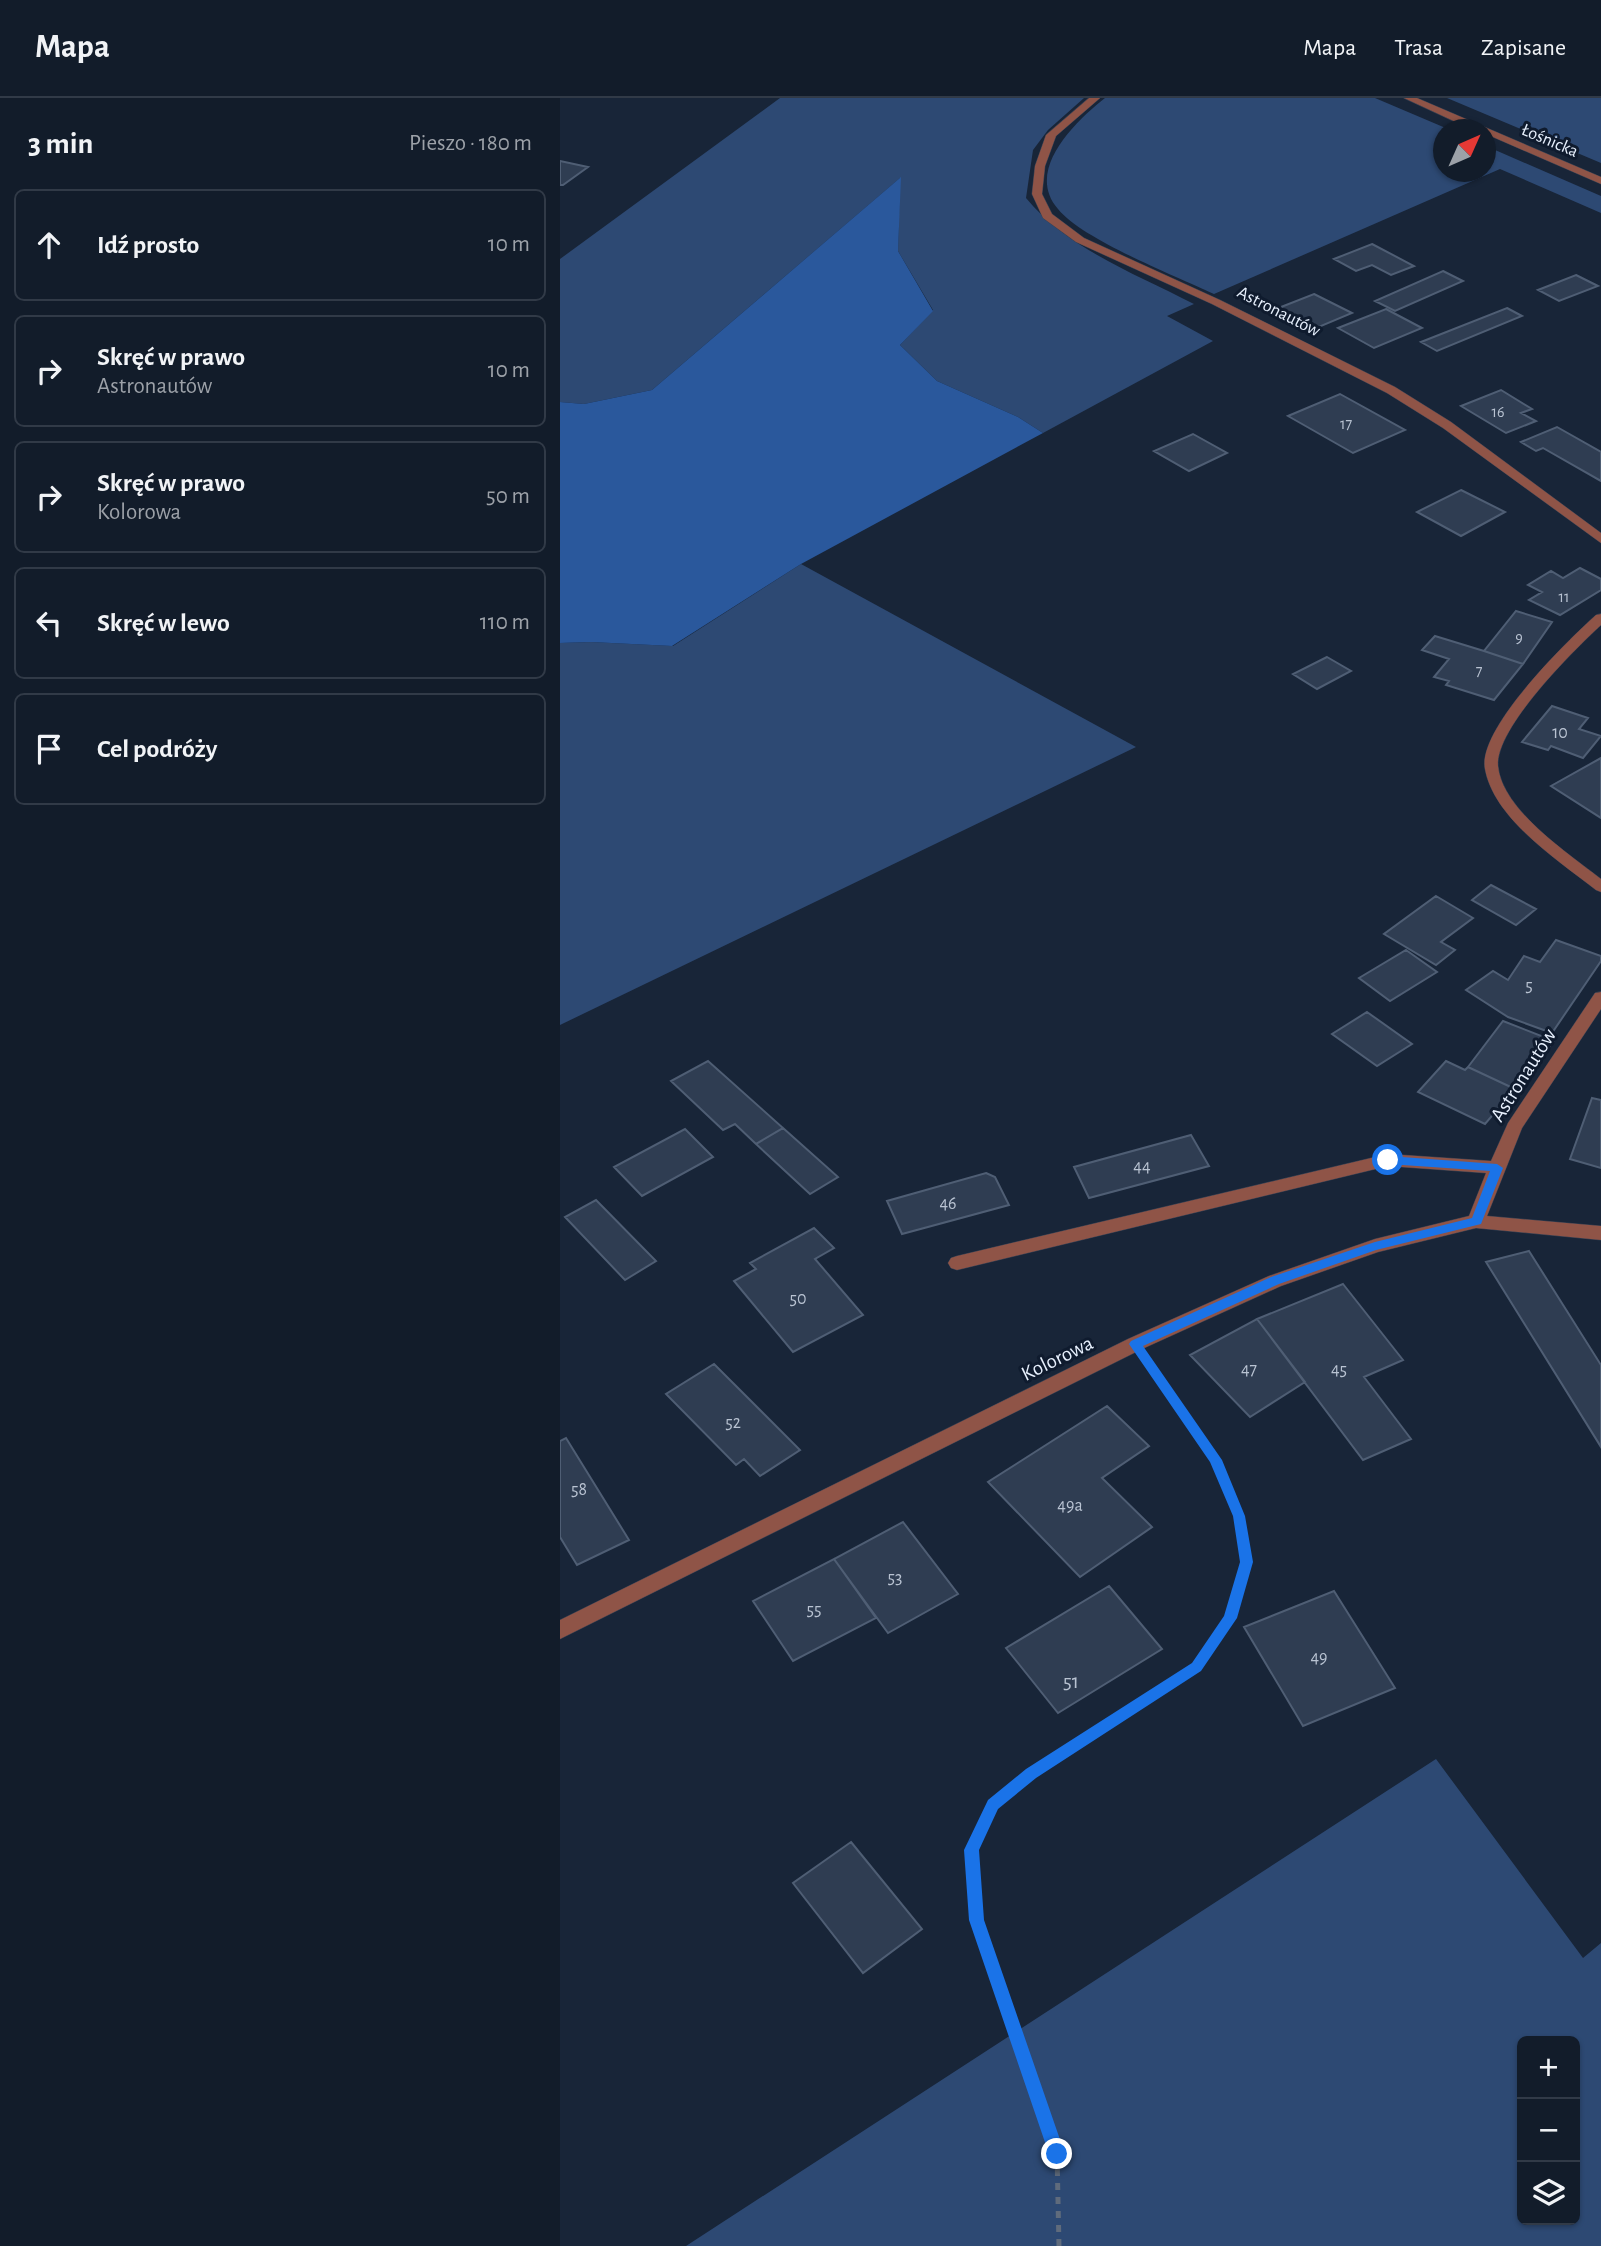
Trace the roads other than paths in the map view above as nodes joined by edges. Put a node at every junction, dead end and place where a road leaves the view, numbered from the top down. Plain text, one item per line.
1 (1095, 98) edge
2 (1409, 98) edge
3 (1458, 119) edge
4 (1496, 135) edge
5 (1601, 181) edge
6 (1601, 539) edge
7 (1601, 618) edge
8 (1601, 887) edge
9 (1601, 997) edge
10 (1497, 1168) junction
11 (1476, 1221) junction
12 (1601, 1233) edge
13 (957, 1263) dead end
14 (560, 1630) edge

1 - 6 street, Astronautów
2 - 3 street, Łośnicka
4 - 5 street, Łośnicka
7 - 8 street
9 - 10 street, Astronautów
10 - 11 street, Astronautów
10 - 13 street
11 - 12 street, Kolorowa
11 - 14 street, Kolorowa

